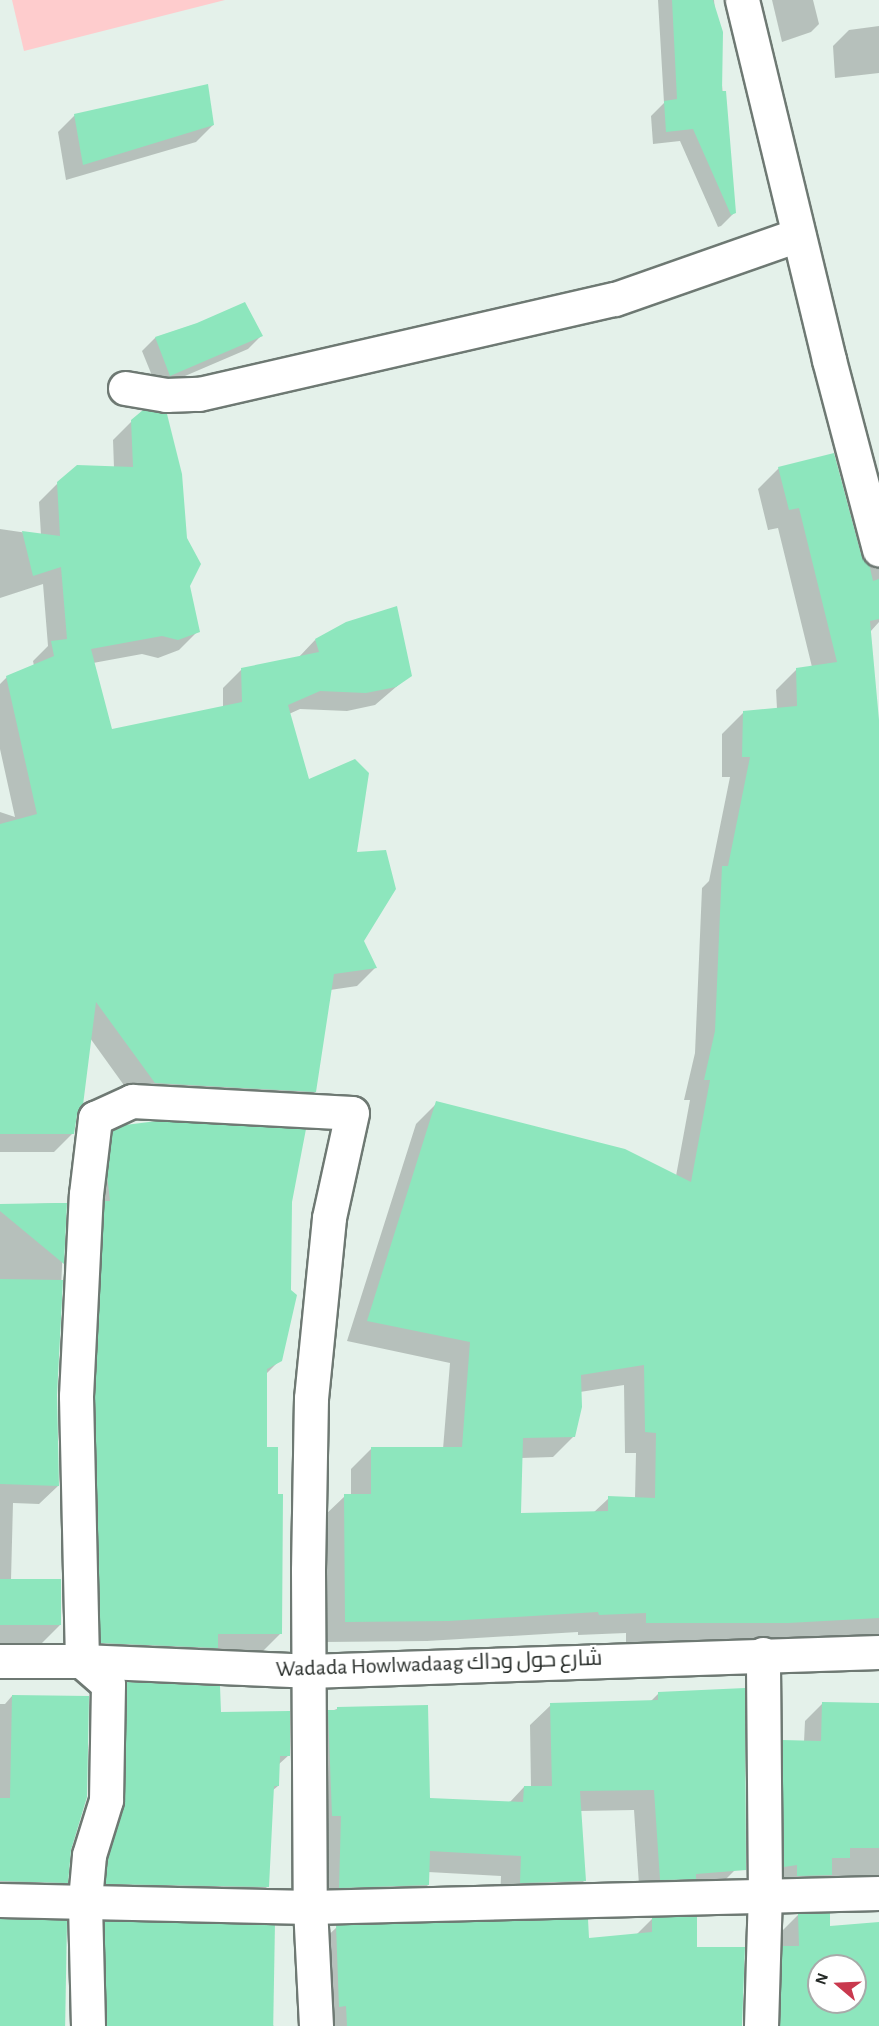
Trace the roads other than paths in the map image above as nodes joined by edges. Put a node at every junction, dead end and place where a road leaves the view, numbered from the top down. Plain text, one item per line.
1 (741, 0) edge
2 (798, 235) junction
3 (125, 388) dead end
4 (879, 549) edge
5 (879, 1652) edge
6 (763, 1654) junction
7 (0, 1661) edge
8 (81, 1661) junction
9 (308, 1671) junction
10 (879, 1893) edge
11 (765, 1895) junction
12 (0, 1900) edge
13 (85, 1900) junction
14 (310, 1907) junction
15 (88, 2026) edge
16 (316, 2026) edge
17 (761, 2026) edge

1 - 2 street
2 - 3 street
2 - 4 street
5 - 6 street, Wadada Howlwadaag شارع حول وداك
6 - 9 street, Wadada Howlwadaag شارع حول وداك
6 - 11 street
7 - 8 street, Wadada Howlwadaag شارع حول وداك
8 - 9 street, Wadada Howlwadaag شارع حول وداك
8 - 9 street
8 - 13 street
9 - 14 street
10 - 11 street
11 - 14 street
11 - 17 street
12 - 13 street
13 - 14 street
13 - 15 street
14 - 16 street

